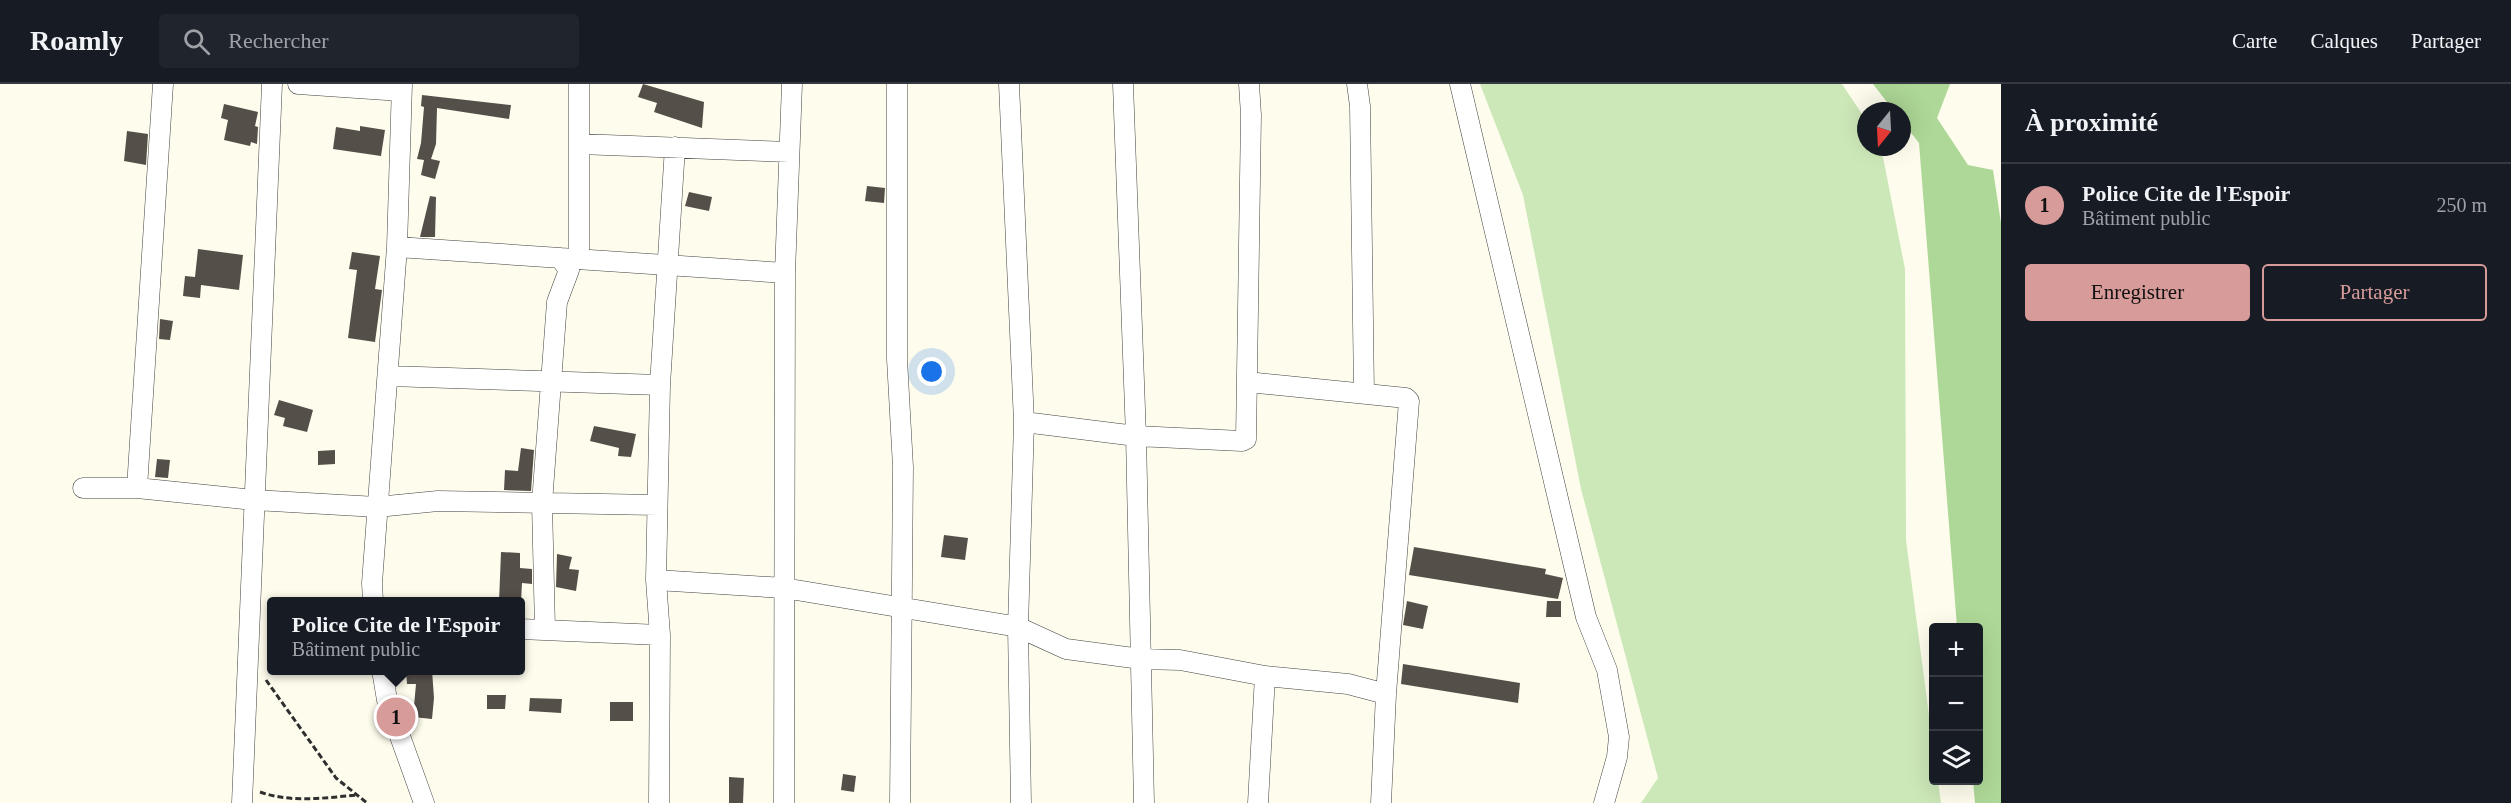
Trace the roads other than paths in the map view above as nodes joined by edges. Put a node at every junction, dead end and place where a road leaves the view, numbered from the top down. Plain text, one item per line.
1 (163, 84) edge
2 (272, 84) edge
3 (298, 84) edge
4 (579, 84) edge
5 (792, 84) edge
6 (897, 84) edge
7 (1009, 84) edge
8 (1123, 84) edge
9 (1249, 84) edge
10 (1357, 84) edge
11 (1460, 84) edge
12 (401, 88) edge
13 (579, 144) junction
14 (675, 147) junction
15 (789, 152) junction
16 (396, 248) junction
17 (560, 258) junction
18 (579, 259) junction
19 (668, 266) junction
20 (784, 273) junction
21 (389, 376) junction
22 (552, 382) junction
23 (1247, 382) junction
24 (660, 385) junction
25 (1364, 393) junction
26 (1024, 422) junction
27 (1137, 436) junction
28 (83, 488) dead end
29 (137, 488) junction
30 (254, 500) junction
31 (542, 503) junction
32 (657, 505) junction
33 (377, 507) junction
34 (656, 580) junction
35 (784, 588) junction
36 (373, 597) edge
37 (901, 608) junction
38 (1018, 627) junction
39 (525, 629) edge
40 (544, 629) junction
41 (660, 635) junction
42 (1141, 659) junction
43 (383, 675) edge
44 (1265, 676) junction
45 (1386, 694) junction
46 (241, 796) edge
47 (424, 803) edge
48 (658, 803) edge
49 (784, 803) edge
50 (900, 803) edge
51 (1021, 803) edge
52 (1144, 803) edge
53 (1258, 803) edge
54 (1381, 803) edge
55 (1604, 803) edge

1 - 29 street
2 - 30 street
3 - 12 street
4 - 13 street
5 - 15 street
6 - 37 street
7 - 26 street
8 - 27 street
9 - 23 street
10 - 25 street
11 - 55 street
12 - 16 street
13 - 14 street
13 - 18 street
14 - 15 street
14 - 19 street
15 - 20 street
16 - 17 street
16 - 21 street
17 - 18 street
17 - 22 street
18 - 19 street
19 - 20 street
19 - 24 street
20 - 35 street
21 - 22 street
21 - 33 street
22 - 24 street
22 - 31 street
23 - 25 street
23 - 27 street
24 - 32 street
25 - 45 street
26 - 27 street
26 - 38 street
27 - 42 street
28 - 29 street
29 - 30 street
30 - 33 street
30 - 46 street
31 - 32 street
31 - 33 street
31 - 40 street
32 - 34 street
33 - 36 street
34 - 35 street
34 - 41 street
35 - 37 street
35 - 49 street
37 - 38 street
37 - 50 street
38 - 42 street
38 - 51 street
39 - 40 street
40 - 41 street
41 - 48 street
42 - 44 street
42 - 52 street
43 - 47 street
44 - 45 street
44 - 53 street
45 - 54 street

